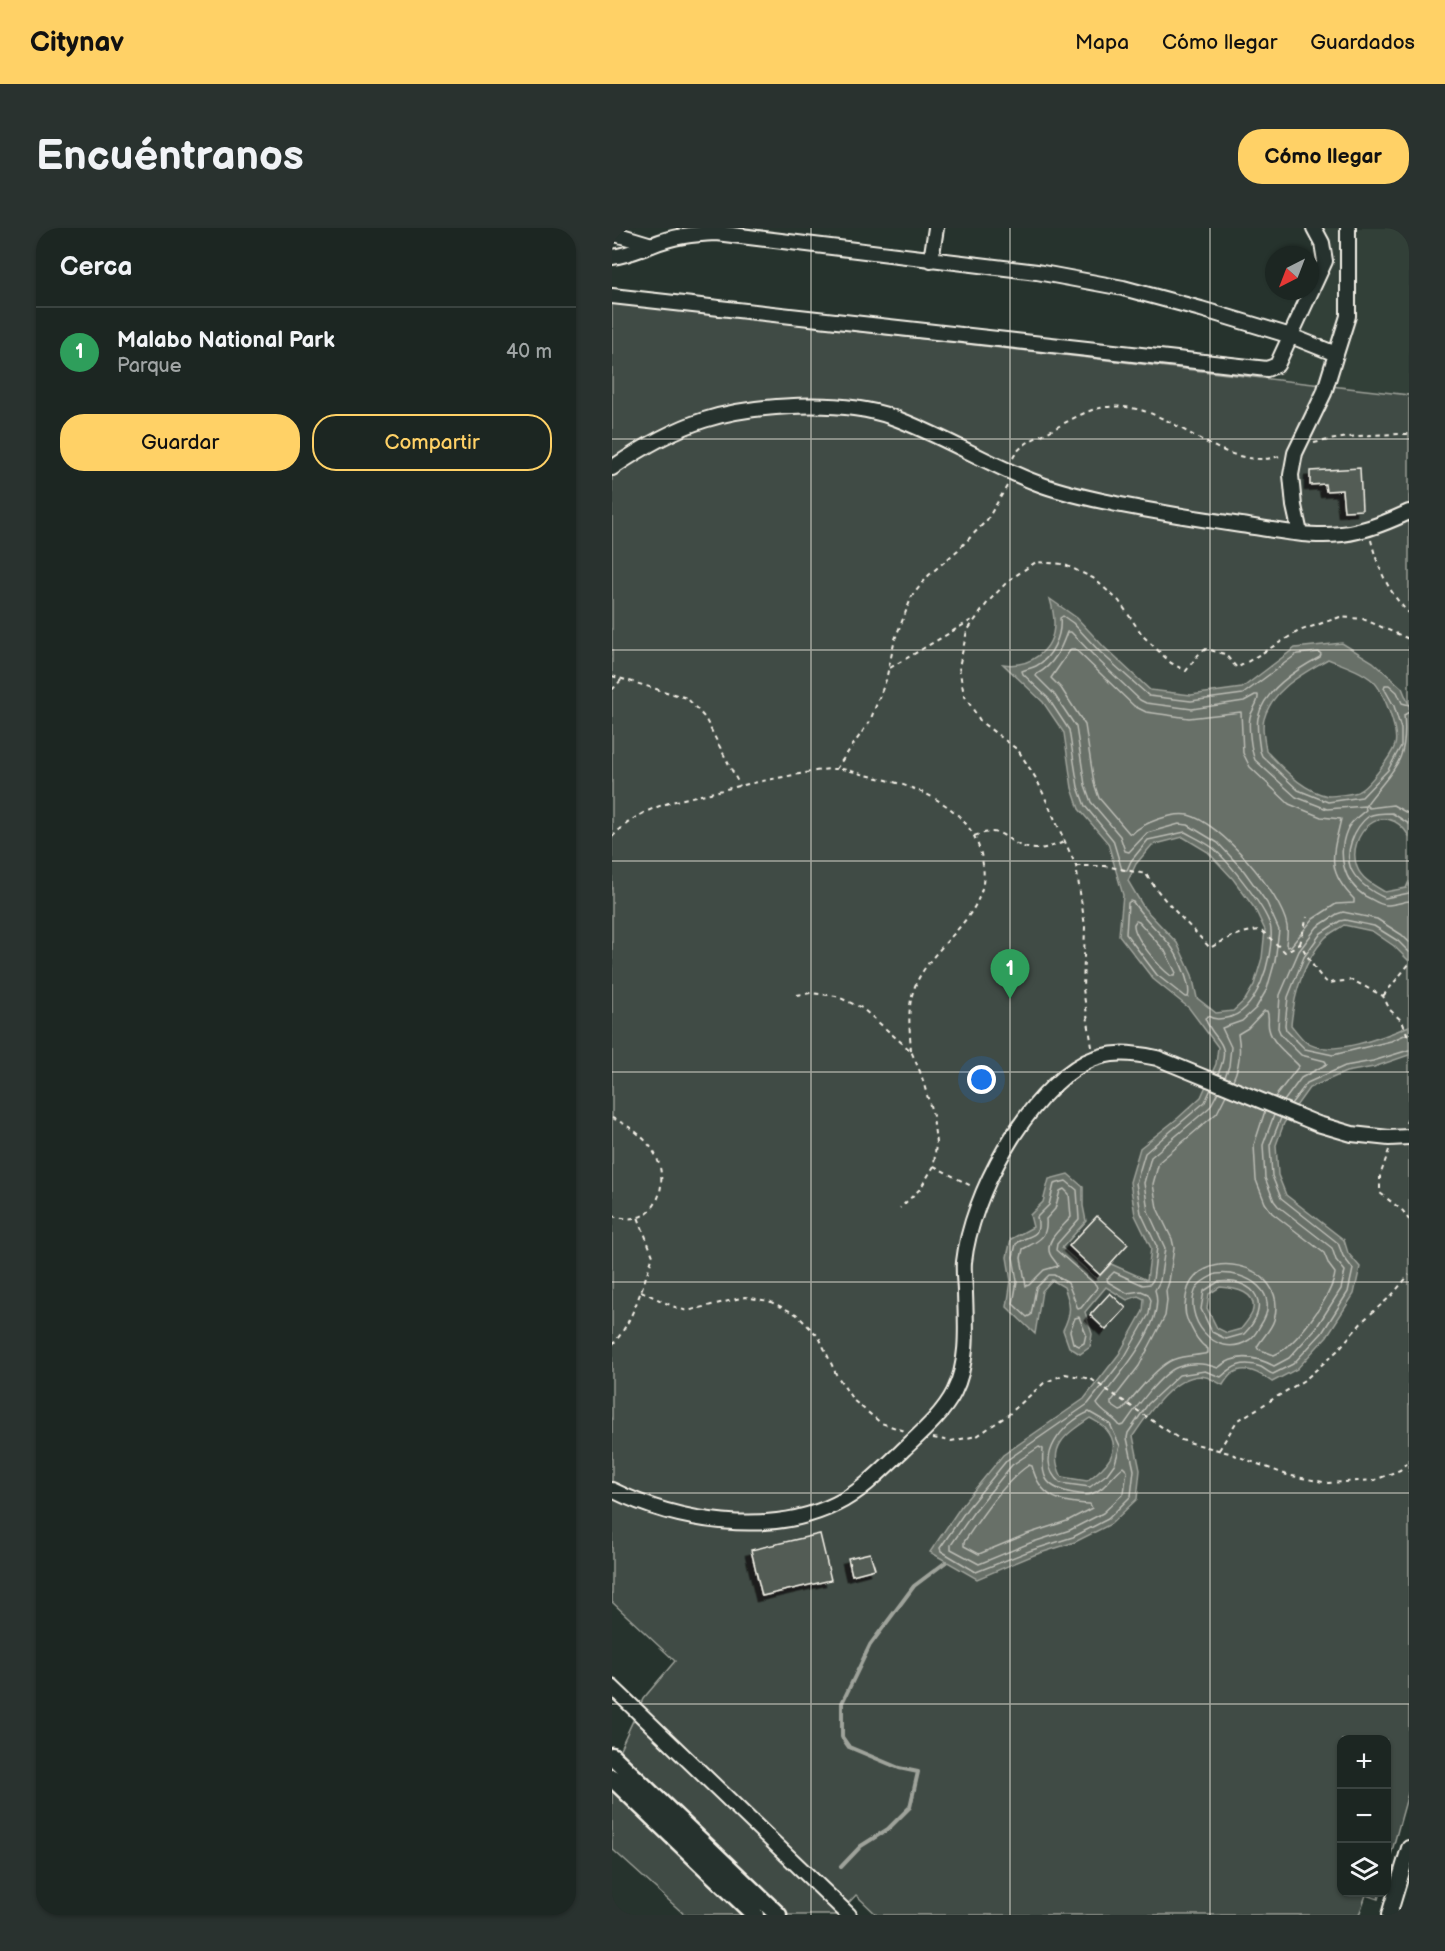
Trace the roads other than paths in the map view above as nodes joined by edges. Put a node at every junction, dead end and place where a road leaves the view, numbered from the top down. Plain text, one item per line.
1 (936, 228) edge
2 (1314, 228) edge
3 (1348, 228) edge
4 (612, 233) edge
5 (652, 245) junction
6 (612, 257) edge
7 (931, 260) junction
8 (612, 296) edge
9 (1291, 336) junction
10 (1336, 354) junction
11 (612, 468) edge
12 (1409, 512) edge
13 (1300, 533) junction
14 (1405, 1137) edge
15 (612, 1490) edge
16 (612, 1687) edge
17 (612, 1756) edge
18 (612, 1778) edge
19 (1409, 1848) edge
20 (755, 1915) edge
21 (778, 1915) edge
22 (849, 1915) edge
23 (1389, 1915) edge

1 - 7 street
2 - 9 street
3 - 10 street
4 - 5 street
5 - 6 street
5 - 7 street
7 - 9 street
8 - 9 street
9 - 10 street
10 - 13 street
11 - 13 street
12 - 13 street
14 - 15 street
16 - 22 street
17 - 21 main road
18 - 20 main road
19 - 23 street

